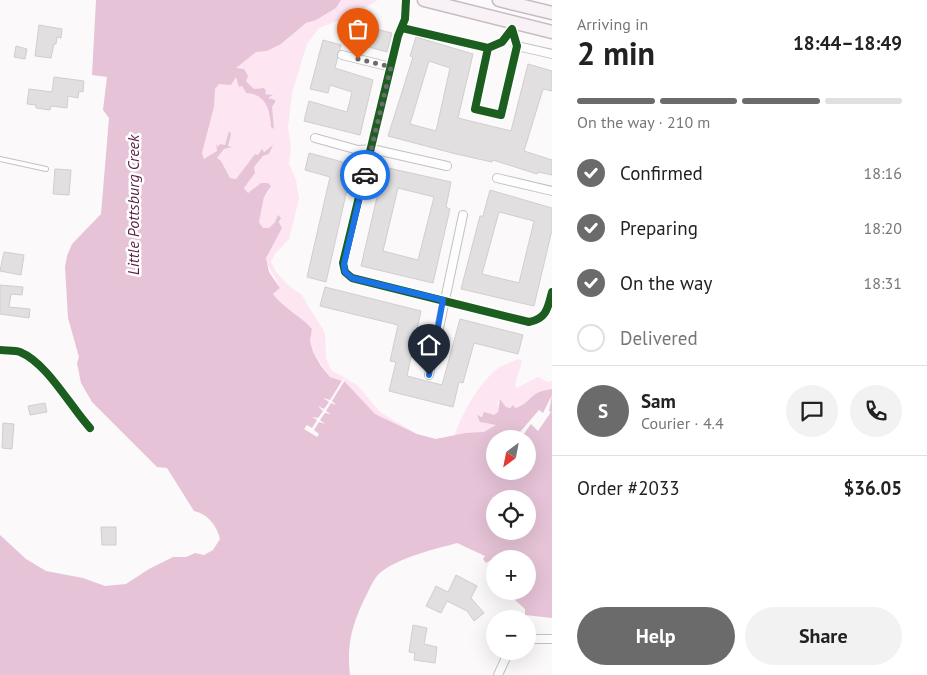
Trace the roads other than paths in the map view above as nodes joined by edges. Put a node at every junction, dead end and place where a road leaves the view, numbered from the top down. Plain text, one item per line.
1 (406, 0) edge
2 (424, 0) edge
3 (508, 1) edge
4 (552, 13) edge
5 (512, 26) junction
6 (402, 28) junction
7 (552, 32) edge
8 (517, 46) junction
9 (488, 48) junction
10 (552, 54) edge
11 (342, 55) dead end
12 (391, 67) junction
13 (315, 138) dead end
14 (372, 149) junction
15 (0, 159) edge
16 (447, 166) dead end
17 (46, 169) dead end
18 (497, 178) dead end
19 (552, 191) edge
20 (463, 215) dead end
21 (552, 292) edge
22 (443, 300) junction
23 (0, 350) edge
24 (429, 375) dead end
25 (90, 428) dead end
26 (536, 638) edge
27 (552, 639) edge
28 (505, 660) edge
29 (498, 675) edge

1 - 6 street
2 - 5 main road
3 - 4 main road
3 - 5 street
5 - 7 main road
5 - 8 street
5 - 9 street
6 - 9 street
6 - 12 street
8 - 9 street
8 - 10 street
11 - 12 street
12 - 14 street
13 - 14 street
14 - 16 street
14 - 22 street
15 - 17 lane
18 - 19 street
20 - 22 street
21 - 22 street
22 - 24 street
23 - 25 street
26 - 27 street
28 - 29 street

